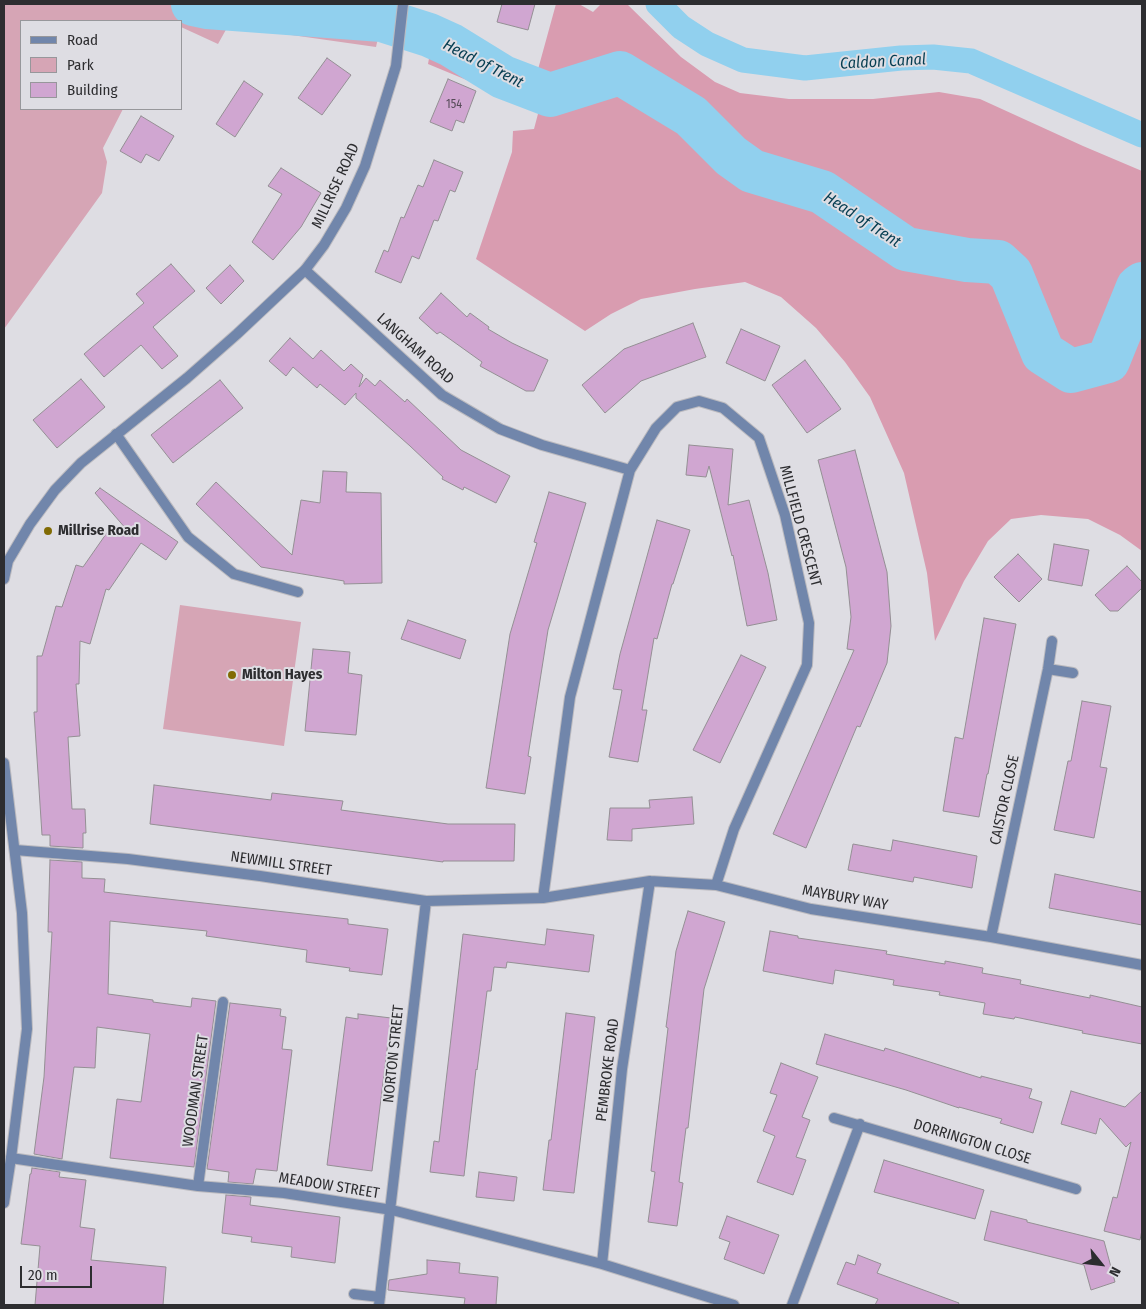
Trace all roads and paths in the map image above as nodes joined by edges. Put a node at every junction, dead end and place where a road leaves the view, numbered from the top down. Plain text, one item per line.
1 (403, 5) edge
2 (305, 270) junction
3 (116, 434) junction
4 (630, 470) junction
5 (4, 579) edge
6 (298, 592) dead end
7 (1052, 641) dead end
8 (1048, 669) junction
9 (1073, 673) dead end
10 (4, 763) edge
11 (14, 850) junction
12 (650, 881) junction
13 (716, 885) junction
14 (543, 898) junction
15 (426, 901) junction
16 (991, 937) junction
17 (1142, 965) edge
18 (224, 1002) dead end
19 (834, 1118) dead end
20 (860, 1124) junction
21 (12, 1158) junction
22 (198, 1186) junction
23 (1076, 1189) dead end
24 (4, 1203) edge
25 (392, 1210) junction
26 (602, 1264) junction
27 (354, 1294) dead end
28 (380, 1301) edge
29 (734, 1305) edge
30 (792, 1305) edge

1 - 2 street, MILLRISE ROAD
2 - 3 street, MILLRISE ROAD
2 - 4 street, LANGHAM ROAD
3 - 5 street, MILLRISE ROAD
3 - 6 street
4 - 13 street, MILLFIELD CRESCENT
4 - 14 street, MILLFIELD CRESCENT
7 - 8 street, CAISTOR CLOSE
8 - 9 street
8 - 16 street, CAISTOR CLOSE
10 - 11 street
11 - 15 street, NEWMILL STREET
11 - 21 street
12 - 13 street, MAYBURY WAY
12 - 14 street, MAYBURY WAY
12 - 26 street, PEMBROKE ROAD
13 - 16 street, MAYBURY WAY
14 - 15 street, NEWMILL STREET
15 - 25 street, NORTON STREET
16 - 17 street, MAYBURY WAY
18 - 22 street, WOODMAN STREET
19 - 20 street, DORRINGTON CLOSE
20 - 23 street, DORRINGTON CLOSE
20 - 30 street
21 - 22 street, MEADOW STREET
21 - 24 street
22 - 25 street, MEADOW STREET
25 - 26 street, MEADOW STREET
25 - 28 street, NORTON STREET
26 - 29 street, MEADOW STREET
27 - 28 street

